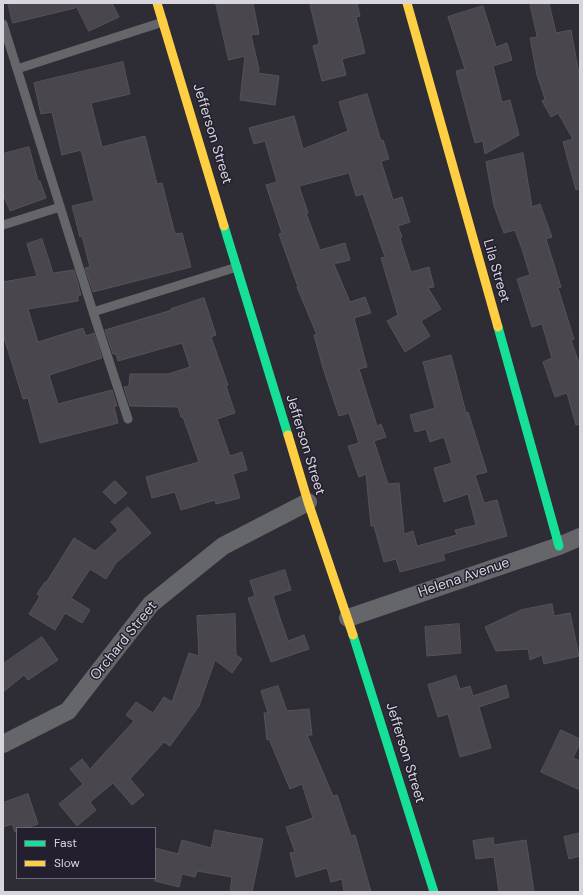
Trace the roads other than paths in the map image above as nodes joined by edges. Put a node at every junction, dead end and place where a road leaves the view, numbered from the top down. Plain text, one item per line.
1 (157, 3) edge
2 (407, 3) edge
3 (163, 22) junction
4 (3, 24) edge
5 (17, 69) junction
6 (60, 207) junction
7 (3, 224) edge
8 (237, 268) junction
9 (93, 312) junction
10 (128, 420) dead end
11 (308, 502) junction
12 (580, 537) edge
13 (559, 546) junction
14 (348, 618) junction
15 (3, 744) edge
16 (434, 892) edge

1 - 3 street, Jefferson Street
2 - 13 street, Lila Street
3 - 5 lane
3 - 8 street, Jefferson Street
4 - 5 lane
5 - 6 lane
6 - 7 lane
6 - 9 lane
8 - 9 lane
8 - 11 street, Jefferson Street
9 - 10 lane
11 - 14 street, Jefferson Street
11 - 15 street, Orchard Street
12 - 13 street, Helena Avenue
13 - 14 street, Helena Avenue
14 - 16 street, Jefferson Street

